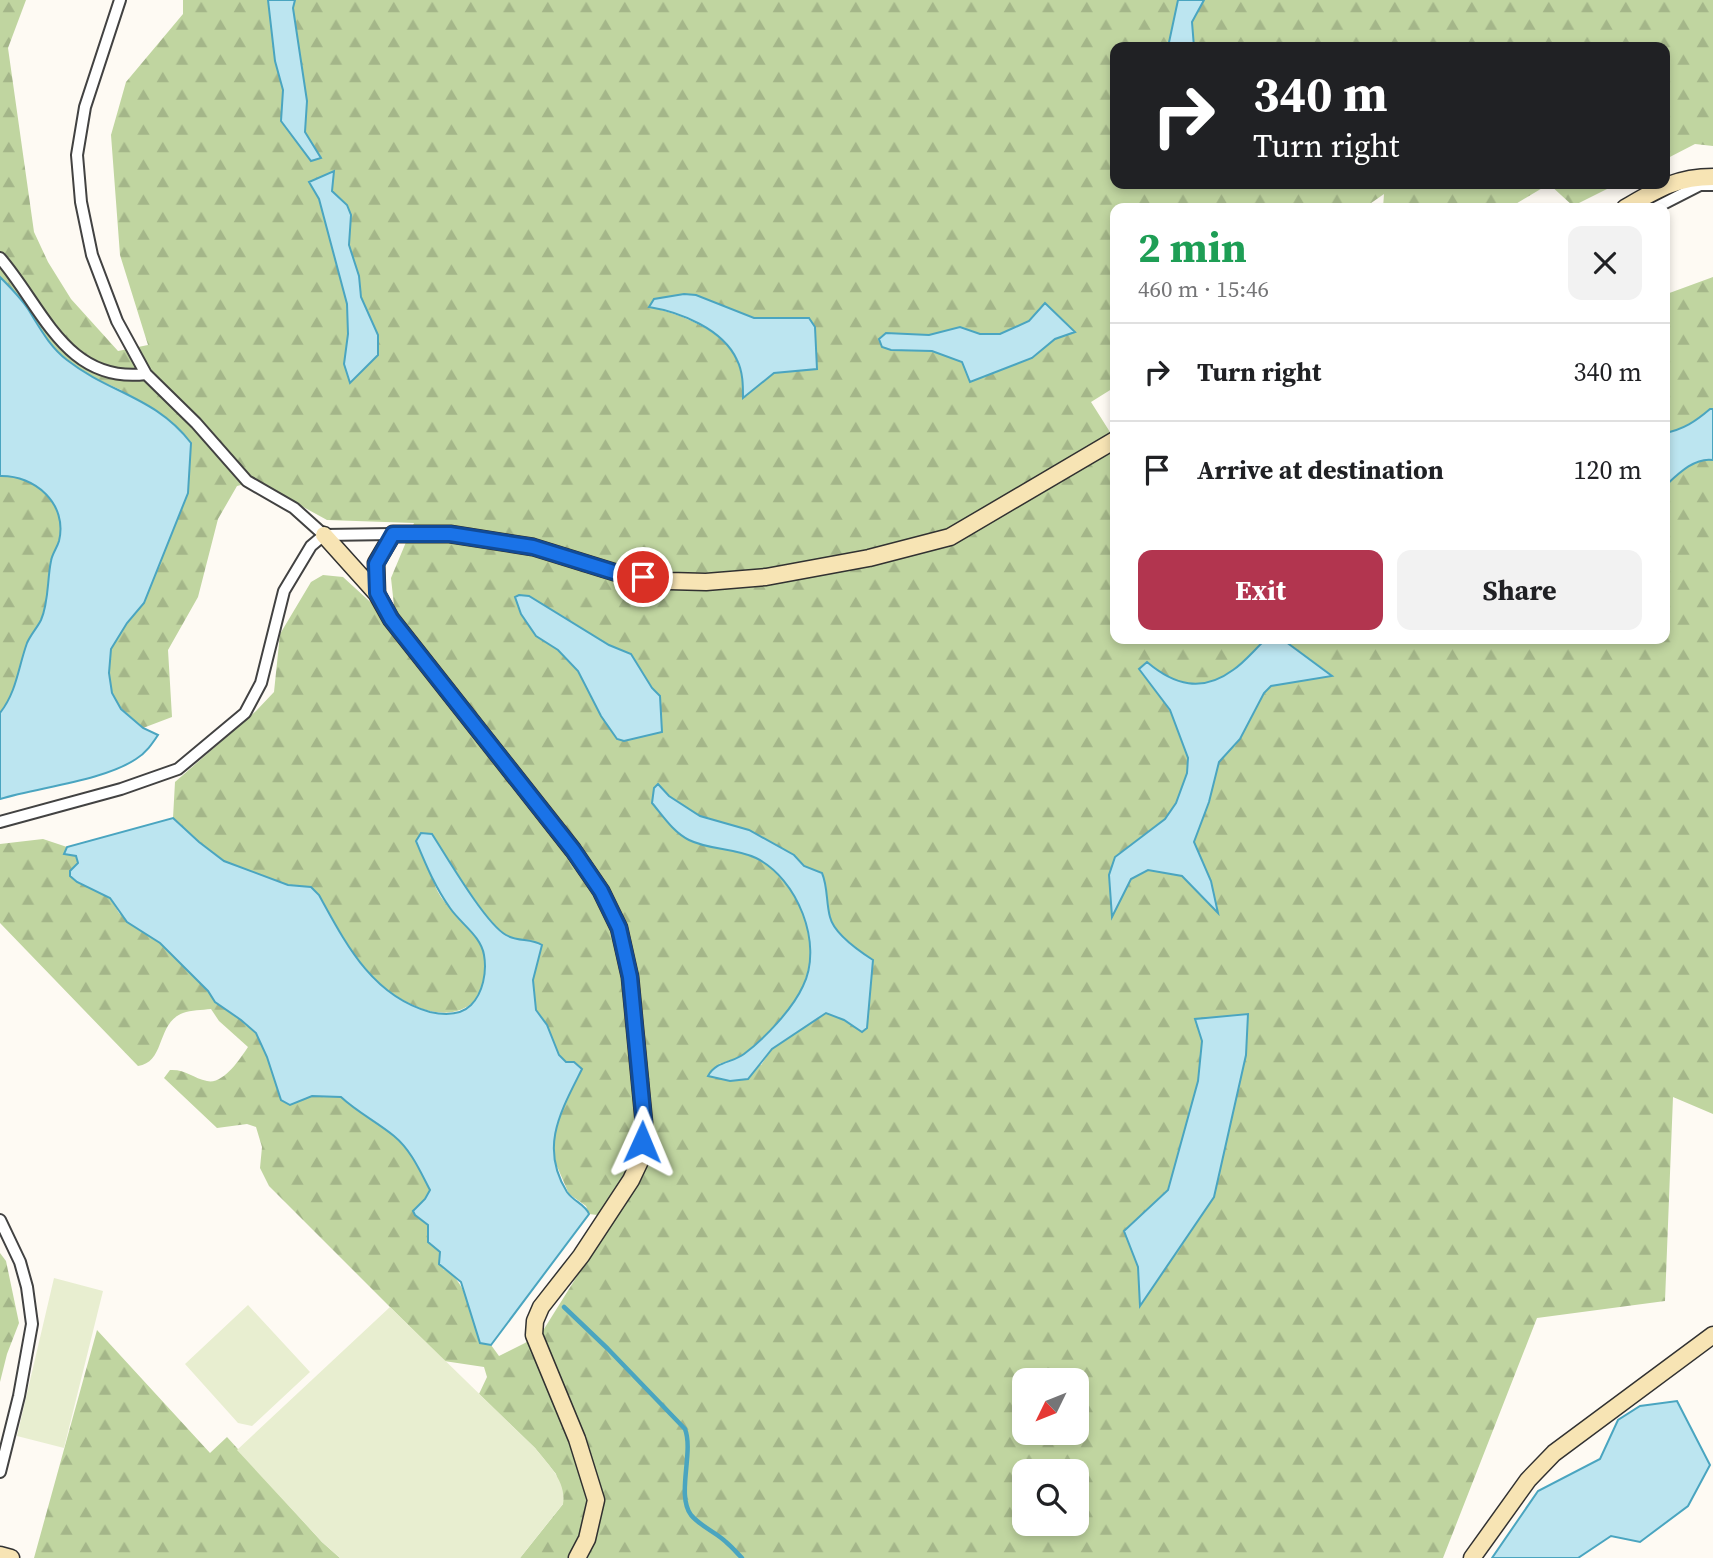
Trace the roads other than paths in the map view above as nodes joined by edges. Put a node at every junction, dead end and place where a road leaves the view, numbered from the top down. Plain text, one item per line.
1 (120, 0) edge
2 (1713, 177) edge
3 (1670, 185) edge
4 (1713, 185) edge
5 (1660, 189) edge
6 (1634, 203) edge
7 (1665, 203) edge
8 (0, 258) edge
9 (146, 373) junction
10 (1110, 443) edge
11 (393, 534) junction
12 (324, 535) junction
13 (377, 593) junction
14 (0, 822) edge
15 (0, 1220) edge
16 (1713, 1335) edge
17 (0, 1472) edge
18 (0, 1555) edge
19 (11, 1558) edge
20 (577, 1558) edge
21 (1472, 1558) edge

1 - 9 street
2 - 3 street
4 - 7 street
5 - 6 street
8 - 9 street
9 - 12 street
10 - 11 street
11 - 12 street
11 - 13 street
12 - 13 street
12 - 14 street
13 - 20 street
15 - 17 street
16 - 21 street
18 - 19 street

